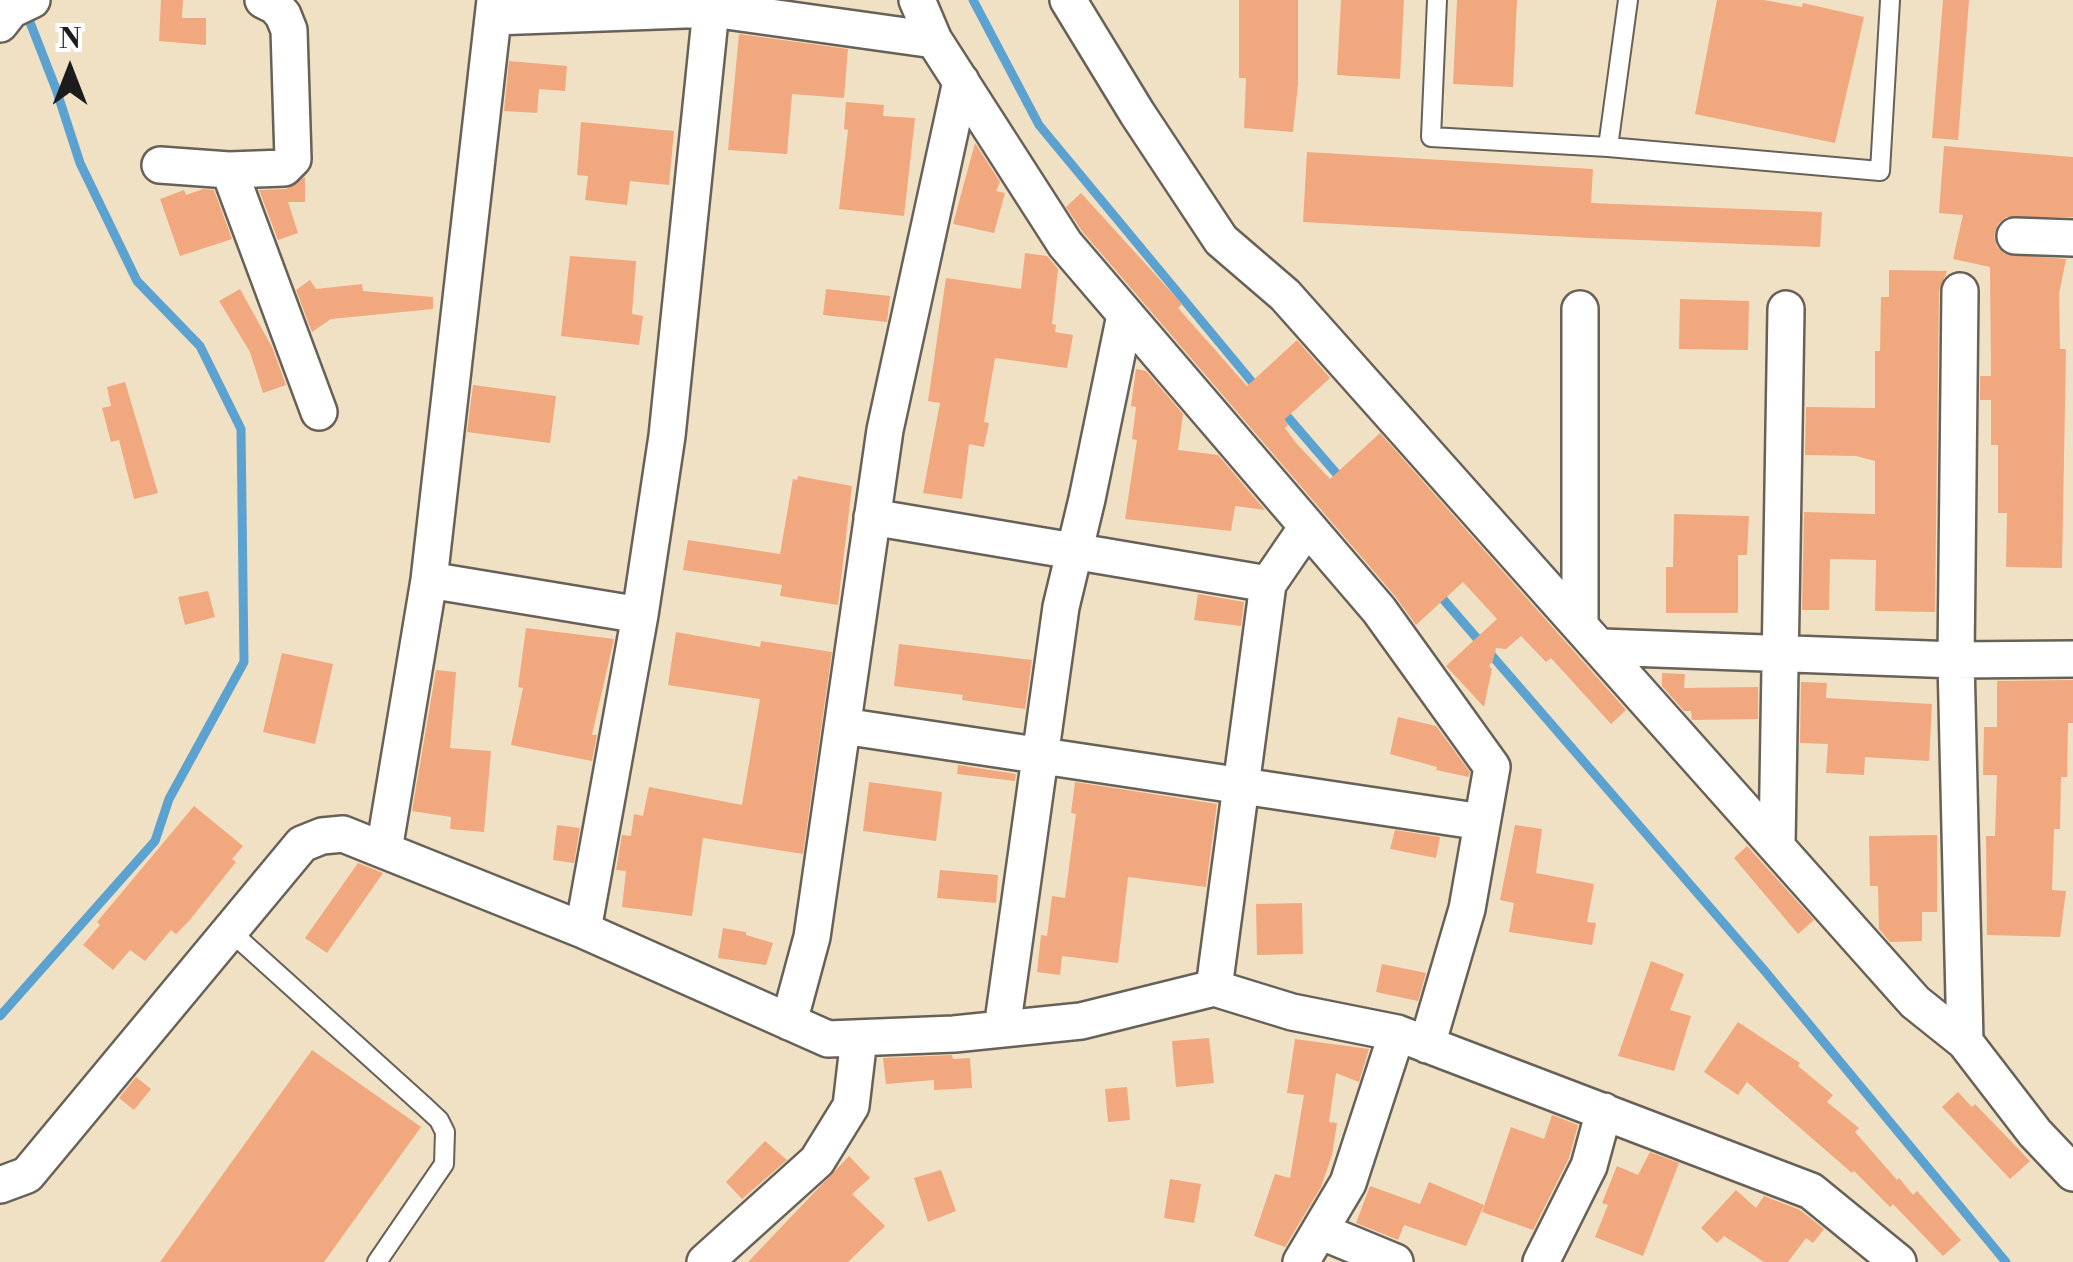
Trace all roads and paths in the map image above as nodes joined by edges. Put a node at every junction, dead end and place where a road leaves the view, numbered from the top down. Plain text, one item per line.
1 (263, 0) edge
2 (918, 0) edge
3 (1068, 0) edge
4 (1437, 0) edge
5 (1628, 0) edge
6 (1890, 0) edge
7 (712, 4) edge
8 (494, 9) edge
9 (934, 40) junction
10 (961, 81) junction
11 (1608, 147) junction
12 (160, 165) dead end
13 (229, 170) junction
14 (2015, 236) dead end
15 (2073, 238) edge
16 (1960, 291) dead end
17 (1580, 309) dead end
18 (1786, 309) dead end
19 (1125, 315) junction
20 (319, 412) dead end
21 (872, 518) junction
22 (1308, 527) junction
23 (1075, 552) junction
24 (428, 580) junction
25 (1268, 584) junction
26 (640, 616) junction
27 (1591, 636) junction
28 (1780, 654) junction
29 (2073, 659) edge
30 (1956, 660) junction
31 (842, 726) junction
32 (1040, 756) junction
33 (1241, 786) junction
34 (1482, 822) junction
35 (1778, 845) junction
36 (384, 850) junction
37 (583, 930) junction
38 (230, 931) junction
39 (1214, 988) junction
40 (789, 1022) junction
41 (1002, 1029) junction
42 (860, 1038) junction
43 (1412, 1039) junction
44 (1966, 1042) junction
45 (1604, 1111) junction
46 (2073, 1173) edge
47 (0, 1185) edge
48 (1320, 1231) junction
49 (1884, 1258) edge
50 (377, 1262) edge
51 (705, 1262) edge
52 (1301, 1262) edge
53 (1396, 1262) edge
54 (1541, 1262) edge

1 - 13 street
2 - 9 street
3 - 27 street
4 - 11 lane
5 - 11 lane
6 - 11 lane
7 - 8 street
7 - 9 street
7 - 26 street
8 - 24 street
9 - 10 street
10 - 19 street
10 - 21 street
12 - 13 street
13 - 20 street
14 - 15 street
16 - 30 street
17 - 27 street
18 - 28 street
19 - 22 street
19 - 23 street
21 - 23 street
21 - 31 street
22 - 25 street
22 - 34 street
23 - 25 street
23 - 32 street
24 - 26 street
24 - 36 street
25 - 33 street
26 - 37 street
27 - 28 street
27 - 35 street
28 - 30 street
28 - 35 street
29 - 30 street
30 - 44 street
31 - 32 street
31 - 40 street
32 - 33 street
32 - 41 street
33 - 34 street
33 - 39 street
34 - 43 street
35 - 44 street
36 - 37 street
36 - 38 street
37 - 40 street
38 - 47 street
38 - 50 lane
39 - 41 street
39 - 43 street
40 - 42 street
41 - 42 street
42 - 51 street
43 - 45 street
43 - 48 street
44 - 46 street
45 - 49 street
45 - 54 street
48 - 52 street
48 - 53 street

